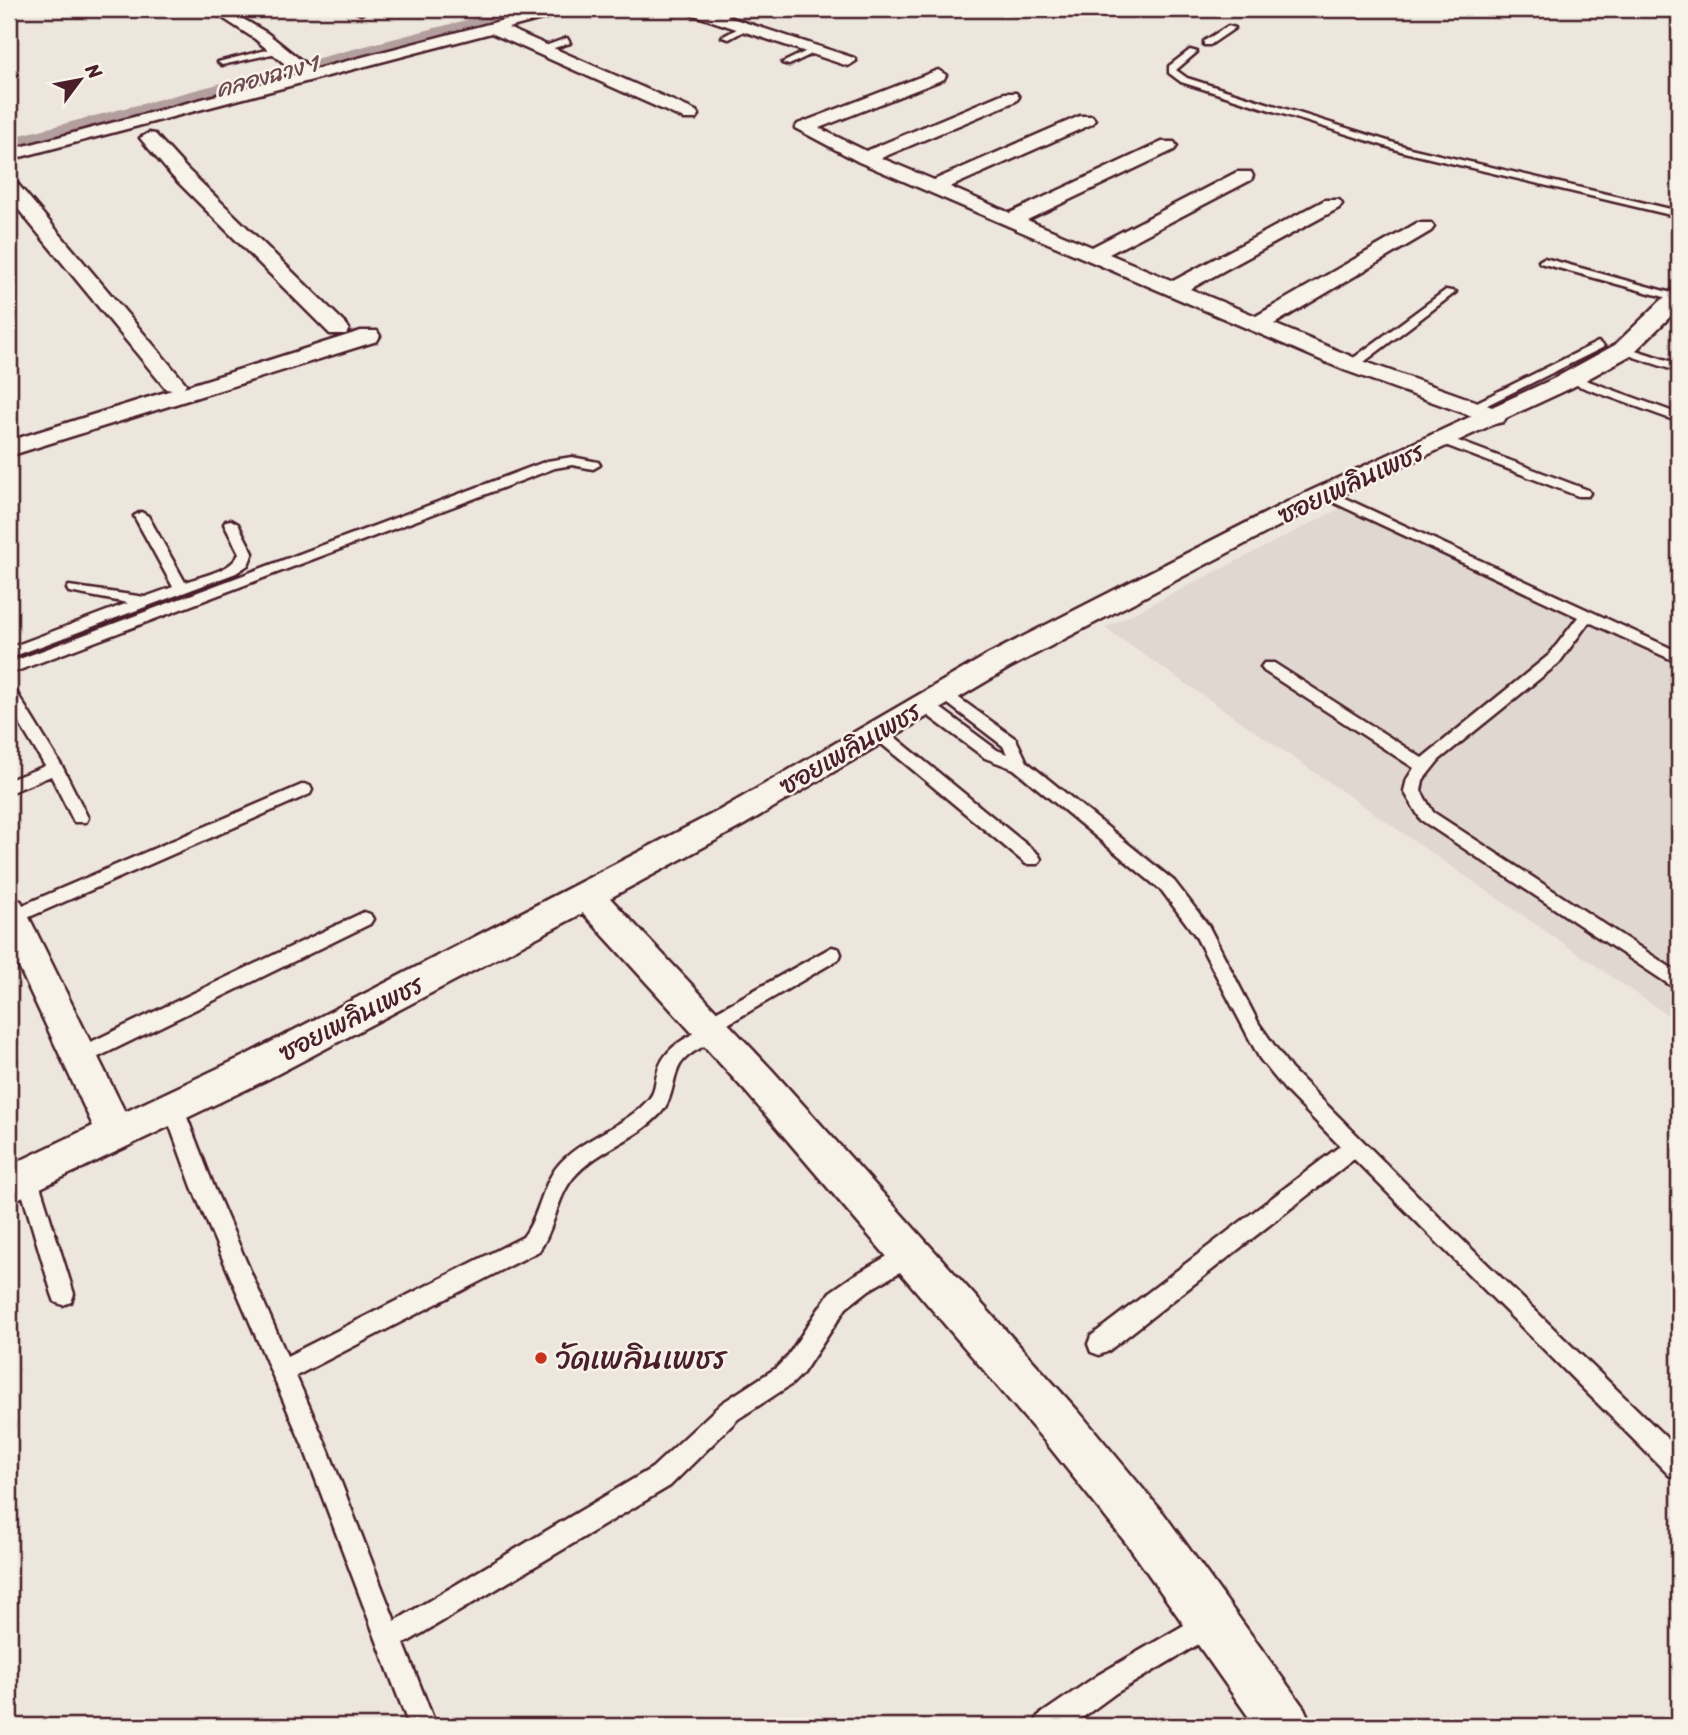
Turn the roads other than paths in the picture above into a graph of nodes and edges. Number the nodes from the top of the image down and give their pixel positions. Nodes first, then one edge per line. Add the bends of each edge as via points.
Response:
1 (216, 9) edge
2 (563, 9) edge
3 (690, 9) edge
4 (733, 9) edge
5 (718, 18) junction
6 (747, 27) junction
7 (495, 28) junction
8 (1231, 28) dead end
9 (726, 37) dead end
10 (567, 41) dead end
11 (1207, 43) dead end
12 (541, 49) junction
13 (278, 50) junction
14 (816, 50) junction
15 (1193, 52) dead end
16 (848, 61) dead end
17 (222, 62) dead end
18 (786, 63) dead end
19 (308, 75) junction
20 (938, 75) dead end
21 (1010, 97) dead end
22 (690, 114) dead end
23 (1086, 120) dead end
24 (143, 131) junction
25 (1168, 146) dead end
26 (9, 155) edge
27 (865, 158) junction
28 (1244, 176) dead end
29 (9, 186) edge
30 (935, 187) junction
31 (1332, 204) dead end
32 (1679, 214) edge
33 (1012, 219) junction
34 (1424, 227) dead end
35 (1094, 254) junction
36 (1544, 261) dead end
37 (1177, 288) junction
38 (1450, 292) dead end
39 (1678, 297) edge
40 (1259, 324) junction
41 (338, 329) dead end
42 (369, 336) dead end
43 (1611, 348) junction
44 (1352, 365) junction
45 (1679, 368) edge
46 (1572, 379) junction
47 (174, 384) dead end
48 (1484, 415) junction
49 (1679, 418) edge
50 (1445, 440) junction
51 (9, 449) edge
52 (593, 465) dead end
53 (1583, 493) dead end
54 (1325, 494) junction
55 (141, 516) dead end
56 (231, 524) dead end
57 (74, 589) dead end
58 (181, 589) junction
59 (147, 601) junction
60 (1587, 615) junction
61 (9, 653) edge
62 (1679, 658) edge
63 (1269, 667) dead end
64 (9, 669) edge
65 (9, 694) edge
66 (935, 699) junction
67 (878, 732) junction
68 (1020, 765) junction
69 (1424, 767) junction
70 (55, 768) junction
71 (9, 787) edge
72 (304, 790) dead end
73 (80, 818) dead end
74 (1032, 859) dead end
75 (587, 895) junction
76 (10, 913) edge
77 (364, 919) dead end
78 (832, 954) dead end
79 (1679, 983) edge
80 (710, 1029) junction
81 (79, 1057) junction
82 (173, 1107) junction
83 (110, 1137) junction
84 (1355, 1146) junction
85 (24, 1178) edge
86 (911, 1254) junction
87 (63, 1294) dead end
88 (1100, 1344) dead end
89 (282, 1371) junction
90 (1679, 1467) edge
91 (1211, 1622) junction
92 (388, 1639) junction
93 (422, 1726) edge
94 (1048, 1726) edge
95 (1286, 1726) edge

1 - 13 street
2 - 7 street
3 - 5 street
4 - 5 lane
5 - 6 street
6 - 9 lane
6 - 14 street
7 - 12 street
7 - 19 street
8 - 11 lane
10 - 12 lane
12 - 22 street
13 - 17 lane
13 - 19 street
14 - 16 street
14 - 18 lane
15 - 32 lane via 1171,72 1184,80 1407,150
19 - 24 street
20 - 27 street via 804,128
21 - 27 street
23 - 30 street
24 - 26 street
24 - 41 street
25 - 33 street
27 - 30 street
28 - 35 street
29 - 47 street
30 - 33 street
31 - 37 street
33 - 35 street
34 - 40 street
35 - 37 street
36 - 39 lane
37 - 40 street
38 - 44 lane
39 - 43 street, ซอยเพลินเพชร
40 - 44 street
42 - 51 street
43 - 45 lane
43 - 46 street, ซอยเพลินเพชร
43 - 48 lane
44 - 48 street via 1418,390 1430,400
46 - 48 street, ซอยเพลินเพชร
46 - 49 lane
48 - 50 street, ซอยเพลินเพชร
50 - 53 lane
50 - 54 street, ซอยเพลินเพชร
52 - 64 lane via 552,464
54 - 60 lane
54 - 66 street, ซอยเพลินเพชร via 999,661
55 - 58 lane
56 - 58 lane via 246,553 243,562
57 - 59 lane
58 - 59 lane
59 - 61 lane
60 - 62 lane
60 - 69 lane via 1554,659
63 - 69 lane
65 - 70 lane
66 - 67 street, ซอยเพลินเพชร
66 - 68 lane via 991,754
66 - 68 lane via 1010,743
67 - 74 lane
67 - 75 street, ซอยเพลินเพชร
68 - 84 lane via 1185,903 1265,1050
69 - 79 lane via 1411,790 1427,816
70 - 71 lane
70 - 73 lane
72 - 76 lane
75 - 80 street
75 - 82 street, ซอยเพลินเพชร
76 - 81 street
77 - 81 lane
78 - 80 lane
80 - 86 street
80 - 89 lane via 672,1061 663,1096 649,1112 570,1166 558,1181 543,1230 531,1244
81 - 83 street
82 - 83 street, ซอยเพลินเพชร
82 - 89 lane
83 - 85 street, ซอยเพลินเพชร
84 - 88 lane
84 - 90 lane
85 - 87 lane
86 - 91 street via 1147,1531
86 - 92 lane via 838,1300 795,1365 730,1411 661,1477
89 - 92 lane
91 - 94 lane via 1107,1684
91 - 95 street
92 - 93 lane

